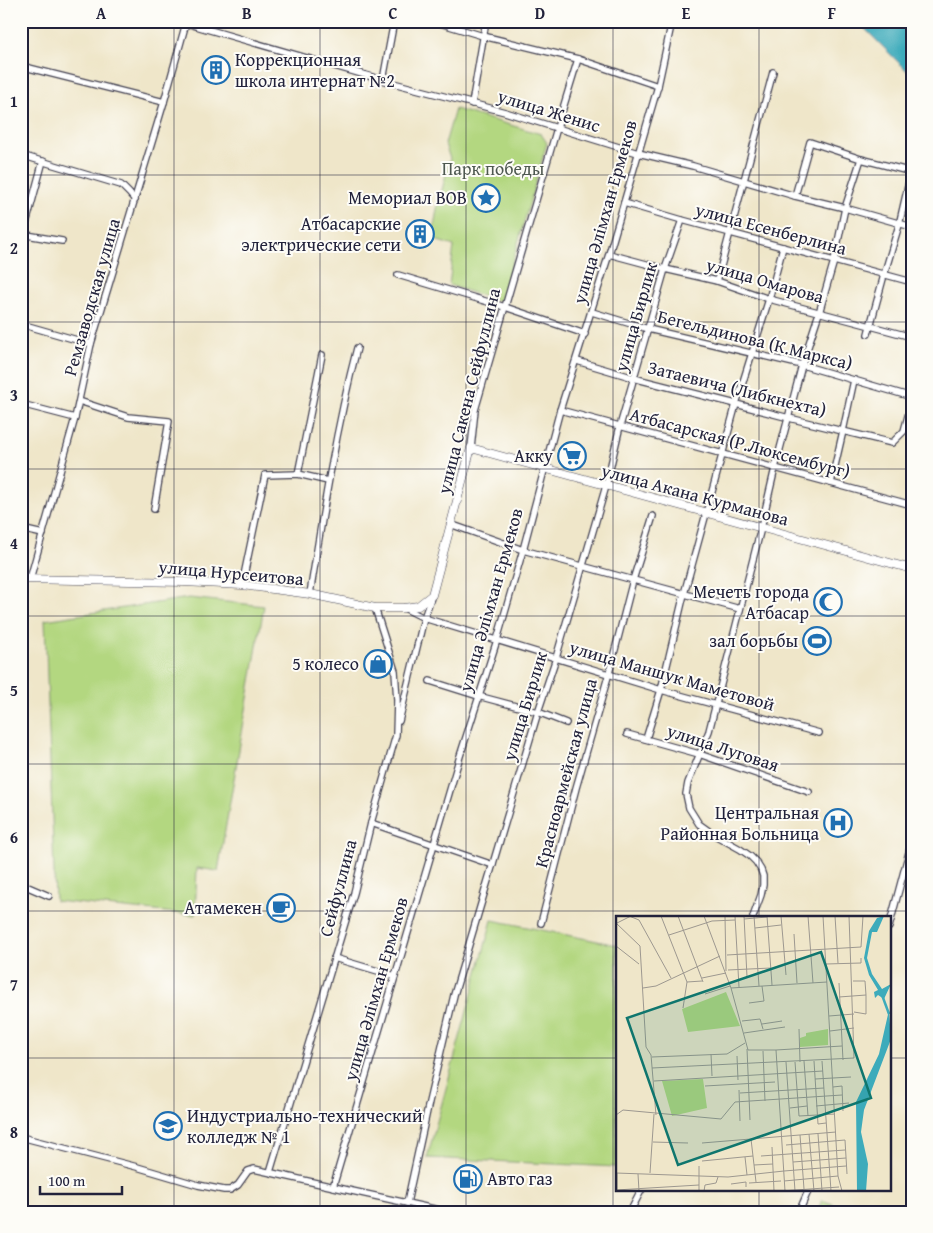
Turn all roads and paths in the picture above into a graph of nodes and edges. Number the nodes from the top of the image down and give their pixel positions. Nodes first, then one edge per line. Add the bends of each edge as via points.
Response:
1 (179, 21) edge
2 (394, 21) edge
3 (433, 21) edge
4 (486, 21) edge
5 (672, 21) edge
6 (186, 23) junction
7 (483, 36) junction
8 (578, 59) junction
9 (21, 66) edge
10 (773, 72) dead end
11 (383, 80) junction
12 (658, 86) junction
13 (164, 102) junction
14 (472, 104) junction
15 (557, 128) junction
16 (638, 154) junction
17 (21, 155) edge
18 (861, 160) junction
19 (43, 161) junction
20 (912, 171) edge
21 (743, 181) junction
22 (795, 196) junction
23 (135, 200) junction
24 (624, 203) junction
25 (845, 208) junction
26 (682, 220) junction
27 (900, 225) junction
28 (912, 227) edge
29 (729, 232) junction
30 (22, 235) edge
31 (62, 241) dead end
32 (783, 247) junction
33 (609, 254) junction
34 (834, 261) junction
35 (664, 269) junction
36 (398, 275) dead end
37 (884, 275) junction
38 (717, 281) junction
39 (912, 282) edge
40 (769, 299) junction
41 (505, 307) junction
42 (592, 312) junction
43 (819, 312) junction
44 (21, 324) edge
45 (870, 326) junction
46 (648, 328) junction
47 (585, 334) junction
48 (868, 334) dead end
49 (912, 337) edge
50 (91, 344) junction
51 (356, 348) dead end
52 (751, 353) junction
53 (322, 355) dead end
54 (577, 361) junction
55 (802, 365) junction
56 (634, 378) junction
57 (854, 380) junction
58 (912, 399) edge
59 (79, 401) junction
60 (21, 404) edge
61 (736, 404) junction
62 (560, 410) junction
63 (75, 418) junction
64 (789, 418) junction
65 (620, 426) junction
66 (843, 432) junction
67 (471, 448) junction
68 (723, 454) junction
69 (544, 468) junction
70 (775, 468) junction
71 (298, 474) junction
72 (328, 481) junction
73 (831, 483) junction
74 (606, 486) junction
75 (912, 505) edge
76 (154, 510) dead end
77 (706, 514) junction
78 (653, 516) dead end
79 (450, 524) junction
80 (761, 528) junction
81 (21, 529) edge
82 (43, 534) junction
83 (522, 550) junction
84 (582, 566) junction
85 (912, 569) edge
86 (21, 579) edge
87 (30, 579) junction
88 (633, 580) junction
89 (242, 585) junction
90 (310, 594) junction
91 (684, 594) junction
92 (432, 595) junction
93 (375, 608) junction
94 (404, 608) junction
95 (740, 609) junction
96 (424, 618) junction
97 (497, 640) junction
98 (556, 658) junction
99 (609, 673) junction
100 (430, 681) dead end
101 (661, 690) junction
102 (478, 696) junction
103 (716, 705) junction
104 (538, 712) junction
105 (566, 723) dead end
106 (627, 734) dead end
107 (819, 734) dead end
108 (396, 735) junction
109 (646, 739) junction
110 (699, 754) junction
111 (809, 792) dead end
112 (371, 824) junction
113 (912, 841) edge
114 (433, 845) junction
115 (493, 865) junction
116 (21, 884) edge
117 (49, 896) dead end
118 (753, 916) edge
119 (541, 923) dead end
120 (890, 923) edge
121 (334, 958) junction
122 (395, 976) junction
123 (21, 1137) edge
124 (270, 1172) junction
125 (333, 1187) junction
126 (641, 1190) edge
127 (809, 1190) edge
128 (407, 1203) junction
129 (448, 1212) edge
130 (630, 1212) edge
131 (799, 1212) edge

1 - 6 street, улица Женис
2 - 11 street
3 - 7 street
4 - 7 street
5 - 12 street, улица Әлімхан Ермеков
6 - 11 street, улица Женис
6 - 13 street, Ремзаводская улица
7 - 8 street
7 - 14 street
8 - 12 street
8 - 15 street, улица Сакена Сейфуллина
9 - 13 street
10 - 21 street
11 - 14 street, улица Женис
12 - 16 street, улица Әлімхан Ермеков
13 - 23 street, Ремзаводская улица
14 - 15 street, улица Женис
15 - 16 street, улица Женис
15 - 41 street, улица Сакена Сейфуллина
16 - 21 street, улица Женис
16 - 24 street, улица Әлімхан Ермеков
17 - 19 street
18 - 20 street
18 - 22 street via 810,142
18 - 25 street
19 - 23 street via 121,185
19 - 30 street
20 - 27 street
21 - 22 street, улица Женис
21 - 29 street
22 - 25 street, улица Женис
23 - 50 street, Ремзаводская улица
24 - 26 street, улица Есенберлина
24 - 33 street, улица Әлімхан Ермеков
25 - 27 street, улица Женис
25 - 34 street
26 - 29 street, улица Есенберлина
26 - 35 street, улица Бирлик
27 - 28 street, улица Женис
27 - 37 street
29 - 32 street, улица Есенберлина
29 - 38 street
30 - 31 street
32 - 34 street, улица Есенберлина
32 - 40 street
33 - 35 street, улица Омарова
33 - 42 street, улица Әлімхан Ермеков
34 - 37 street, улица Есенберлина
34 - 43 street
35 - 38 street, улица Омарова
35 - 46 street, улица Бирлик
36 - 41 street
37 - 39 street, улица Есенберлина
37 - 45 street
38 - 40 street, улица Омарова
40 - 43 street, улица Омарова
40 - 52 street
41 - 47 street
41 - 67 street, улица Сакена Сейфуллина via 475,410
42 - 46 street, Бегельдинова (К.Маркса)
42 - 47 street, улица Әлімхан Ермеков
43 - 45 street, улица Омарова
43 - 55 street
44 - 50 street
45 - 48 street
45 - 49 street, улица Омарова
46 - 52 street, Бегельдинова (К.Маркса)
46 - 56 street, улица Бирлик
47 - 54 street, улица Әлімхан Ермеков
50 - 59 street, Ремзаводская улица
51 - 72 street
52 - 55 street, Бегельдинова (К.Маркса)
52 - 61 street
53 - 71 street
54 - 56 street, Затаевича (Либкнехта)
54 - 62 street, улица Әлімхан Ермеков
55 - 57 street, Бегельдинова (К.Маркса)
55 - 64 street
56 - 61 street, Затаевича (Либкнехта)
56 - 65 street, улица Бирлик
57 - 58 street, Бегельдинова (К.Маркса)
57 - 66 street
58 - 66 street, Затаевича (Либкнехта) via 904,431 892,443
59 - 63 street, Ремзаводская улица
59 - 76 street via 128,417 169,421
60 - 63 street
61 - 64 street, Затаевича (Либкнехта)
61 - 68 street
62 - 65 street, Атбасарская (Р.Люксембург)
62 - 69 street, улица Әлімхан Ермеков
63 - 82 street, Ремзаводская улица
64 - 66 street, Затаевича (Либкнехта)
64 - 70 street
65 - 68 street, Атбасарская (Р.Люксембург)
65 - 74 street, улица Бирлик
66 - 73 street
67 - 69 main road, улица Акана Курманова
67 - 79 main road, улица Сакена Сейфуллина
68 - 70 street, Атбасарская (Р.Люксембург)
68 - 77 street
69 - 74 main road, улица Акана Курманова
69 - 83 street, улица Әлімхан Ермеков
70 - 73 street, Атбасарская (Р.Люксембург)
70 - 80 street
71 - 72 street
71 - 89 street via 264,475
72 - 90 street
73 - 75 street, Атбасарская (Р.Люксембург)
74 - 77 main road, улица Акана Курманова
74 - 84 street, улица Бирлик
77 - 80 main road, улица Акана Курманова
77 - 91 street
78 - 88 street, Красноармейская улица
79 - 83 street
79 - 92 main road, улица Сакена Сейфуллина
80 - 85 main road, улица Акана Курманова
80 - 95 street
81 - 82 street
82 - 87 street, Ремзаводская улица
83 - 84 street
83 - 97 street, улица Әлімхан Ермеков
84 - 88 street
84 - 98 street, улица Бирлик
86 - 87 main road, улица Нурсеитова
87 - 89 main road, улица Нурсеитова
88 - 91 street
88 - 99 street, Красноармейская улица
89 - 90 main road, улица Нурсеитова
90 - 93 main road, улица Нурсеитова
91 - 95 street
91 - 101 street
92 - 94 main road, улица Нурсеитова via 418,606
92 - 96 street, улица Сакена Сейфуллина
93 - 94 main road, улица Нурсеитова
93 - 108 street, Сейфуллина via 395,671
94 - 96 street, улица Маншук Маметовой
95 - 103 street
96 - 97 street, улица Маншук Маметовой
96 - 108 street, улица Сакена Сейфуллина
97 - 98 street, улица Маншук Маметовой
97 - 102 street, улица Әлімхан Ермеков
98 - 99 street, улица Маншук Маметовой
98 - 104 street, улица Бирлик
99 - 101 street, улица Маншук Маметовой
99 - 119 street, Красноармейская улица
100 - 102 street
101 - 103 street, улица Маншук Маметовой
101 - 109 street
102 - 104 street
102 - 114 street, улица Әлімхан Ермеков
103 - 107 street, улица Маншук Маметовой
103 - 110 street
104 - 105 street
104 - 115 street, улица Бирлик
106 - 109 street, улица Луговая
108 - 112 street, Сейфуллина
109 - 110 street, улица Луговая
110 - 111 street, улица Луговая
110 - 118 street via 688,783 689,808 699,824 756,862 763,876 763,885
112 - 114 street
112 - 121 street, Сейфуллина
113 - 120 street
114 - 115 street
114 - 122 street, улица Әлімхан Ермеков
115 - 128 street, улица Бирлик via 454,995
116 - 117 street
121 - 122 street
121 - 124 street, Сейфуллина
122 - 125 street, улица Әлімхан Ермеков
123 - 124 street via 224,1190 238,1185 254,1168
124 - 125 street
125 - 128 street
126 - 130 street
127 - 131 street
128 - 129 street

